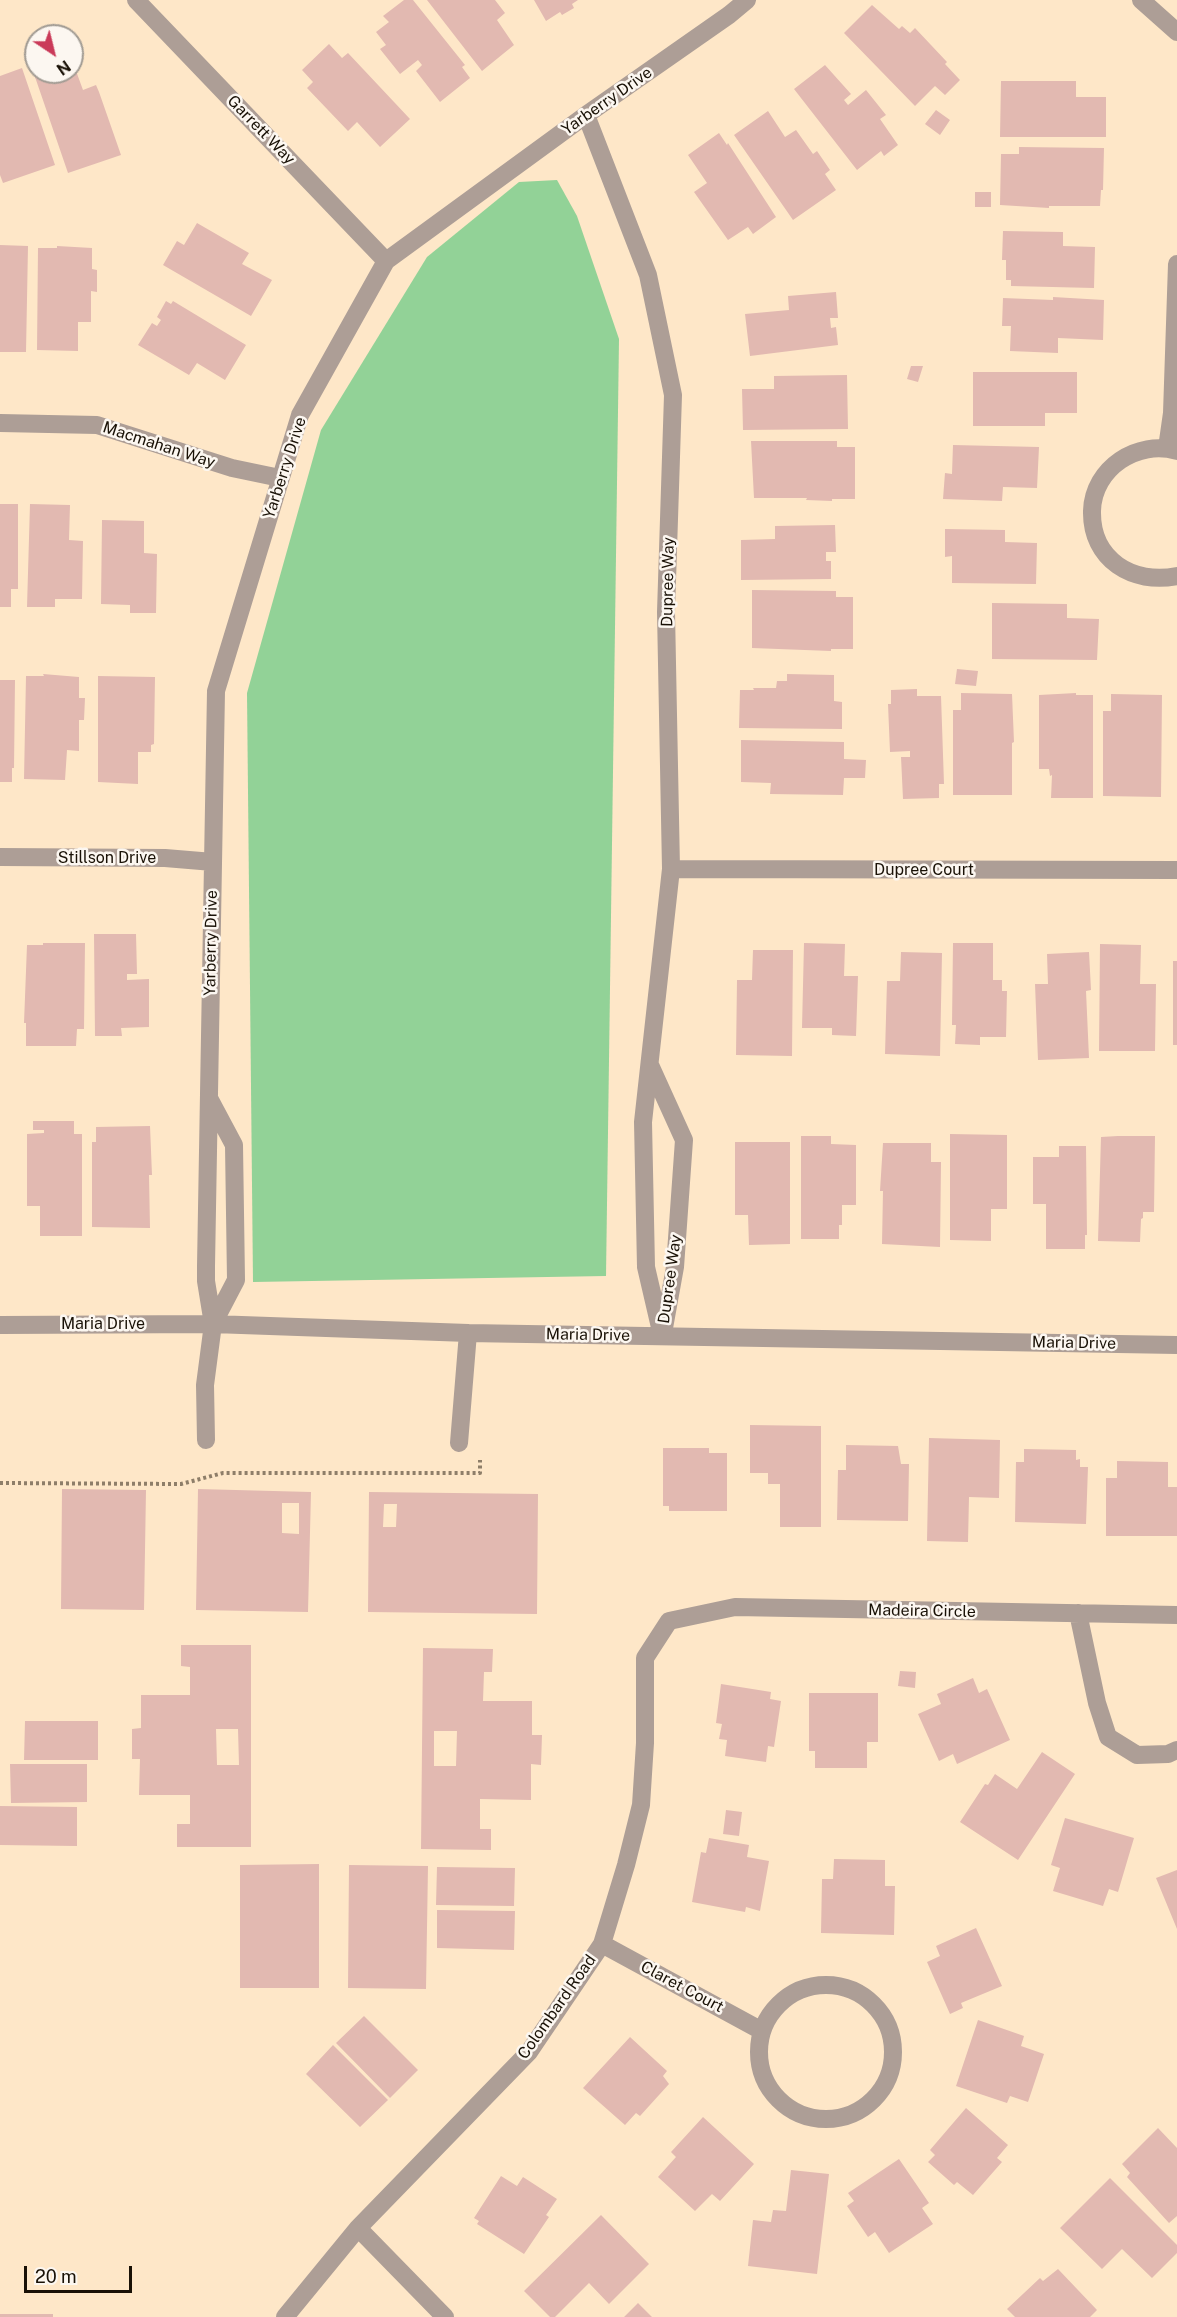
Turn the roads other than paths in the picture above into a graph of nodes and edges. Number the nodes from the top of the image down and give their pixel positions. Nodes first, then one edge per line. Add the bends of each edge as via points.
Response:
1 (136, 0) edge
2 (747, 0) edge
3 (1141, 0) edge
4 (1177, 32) edge
5 (586, 115) junction
6 (386, 261) junction
7 (1177, 264) edge
8 (0, 423) edge
9 (1172, 449) edge
10 (280, 478) junction
11 (1177, 576) edge
12 (0, 857) edge
13 (213, 862) junction
14 (671, 869) junction
15 (1177, 870) edge
16 (650, 1063) junction
17 (209, 1098) junction
18 (213, 1324) junction
19 (0, 1325) edge
20 (468, 1333) junction
21 (662, 1336) junction
22 (1177, 1345) edge
23 (206, 1440) dead end
24 (459, 1443) dead end
25 (1078, 1613) junction
26 (1177, 1615) edge
27 (669, 1621) joint
28 (1177, 1750) edge
29 (602, 1944) junction
30 (762, 2031) junction
31 (358, 2228) junction
32 (285, 2317) edge
33 (445, 2317) edge

1 - 6 street, Garrett Way
2 - 5 street, Yarberry Drive
3 - 4 street
5 - 6 street, Yarberry Drive
5 - 14 street, Dupree Way via 648,275 673,395 666,612
6 - 10 street, Yarberry Drive via 300,415
7 - 9 street
8 - 10 street, Macmahan Way via 97,424 232,468
9 - 11 street via 1145,449 1124,456 1097,489 1092,510 1095,532 1104,551 1119,567 1139,577
10 - 13 street, Yarberry Drive via 216,691
12 - 13 street, Stillson Drive
13 - 17 street, Yarberry Drive
14 - 15 street, Dupree Court
14 - 16 street, Dupree Way
16 - 21 street, Dupree Way via 643,1122 646,1267
16 - 21 street, Dupree Way via 684,1140 675,1267
17 - 18 street, Yarberry Drive via 206,1281
17 - 18 street, Yarberry Drive via 234,1145 236,1280
18 - 19 street, Maria Drive
18 - 20 street, Maria Drive
18 - 23 street via 205,1385
20 - 21 street, Maria Drive
20 - 24 street
21 - 22 street, Maria Drive
25 - 26 street, Madeira Circle
25 - 27 street, Madeira Circle via 735,1607
25 - 28 street via 1108,1737 1137,1755
27 - 29 street, Colombard Road via 645,1658 641,1805
29 - 30 street, Claret Court
29 - 31 street, Colombard Road via 529,2052
30 - 30 street via 762,2074 773,2094 790,2109 810,2118 832,2120 854,2114 872,2102 886,2084 893,2064 893,2041 886,2020 873,2003 854,1990 810,1986 789,1996 773,2011
31 - 32 street, Colombard Road
31 - 33 street

